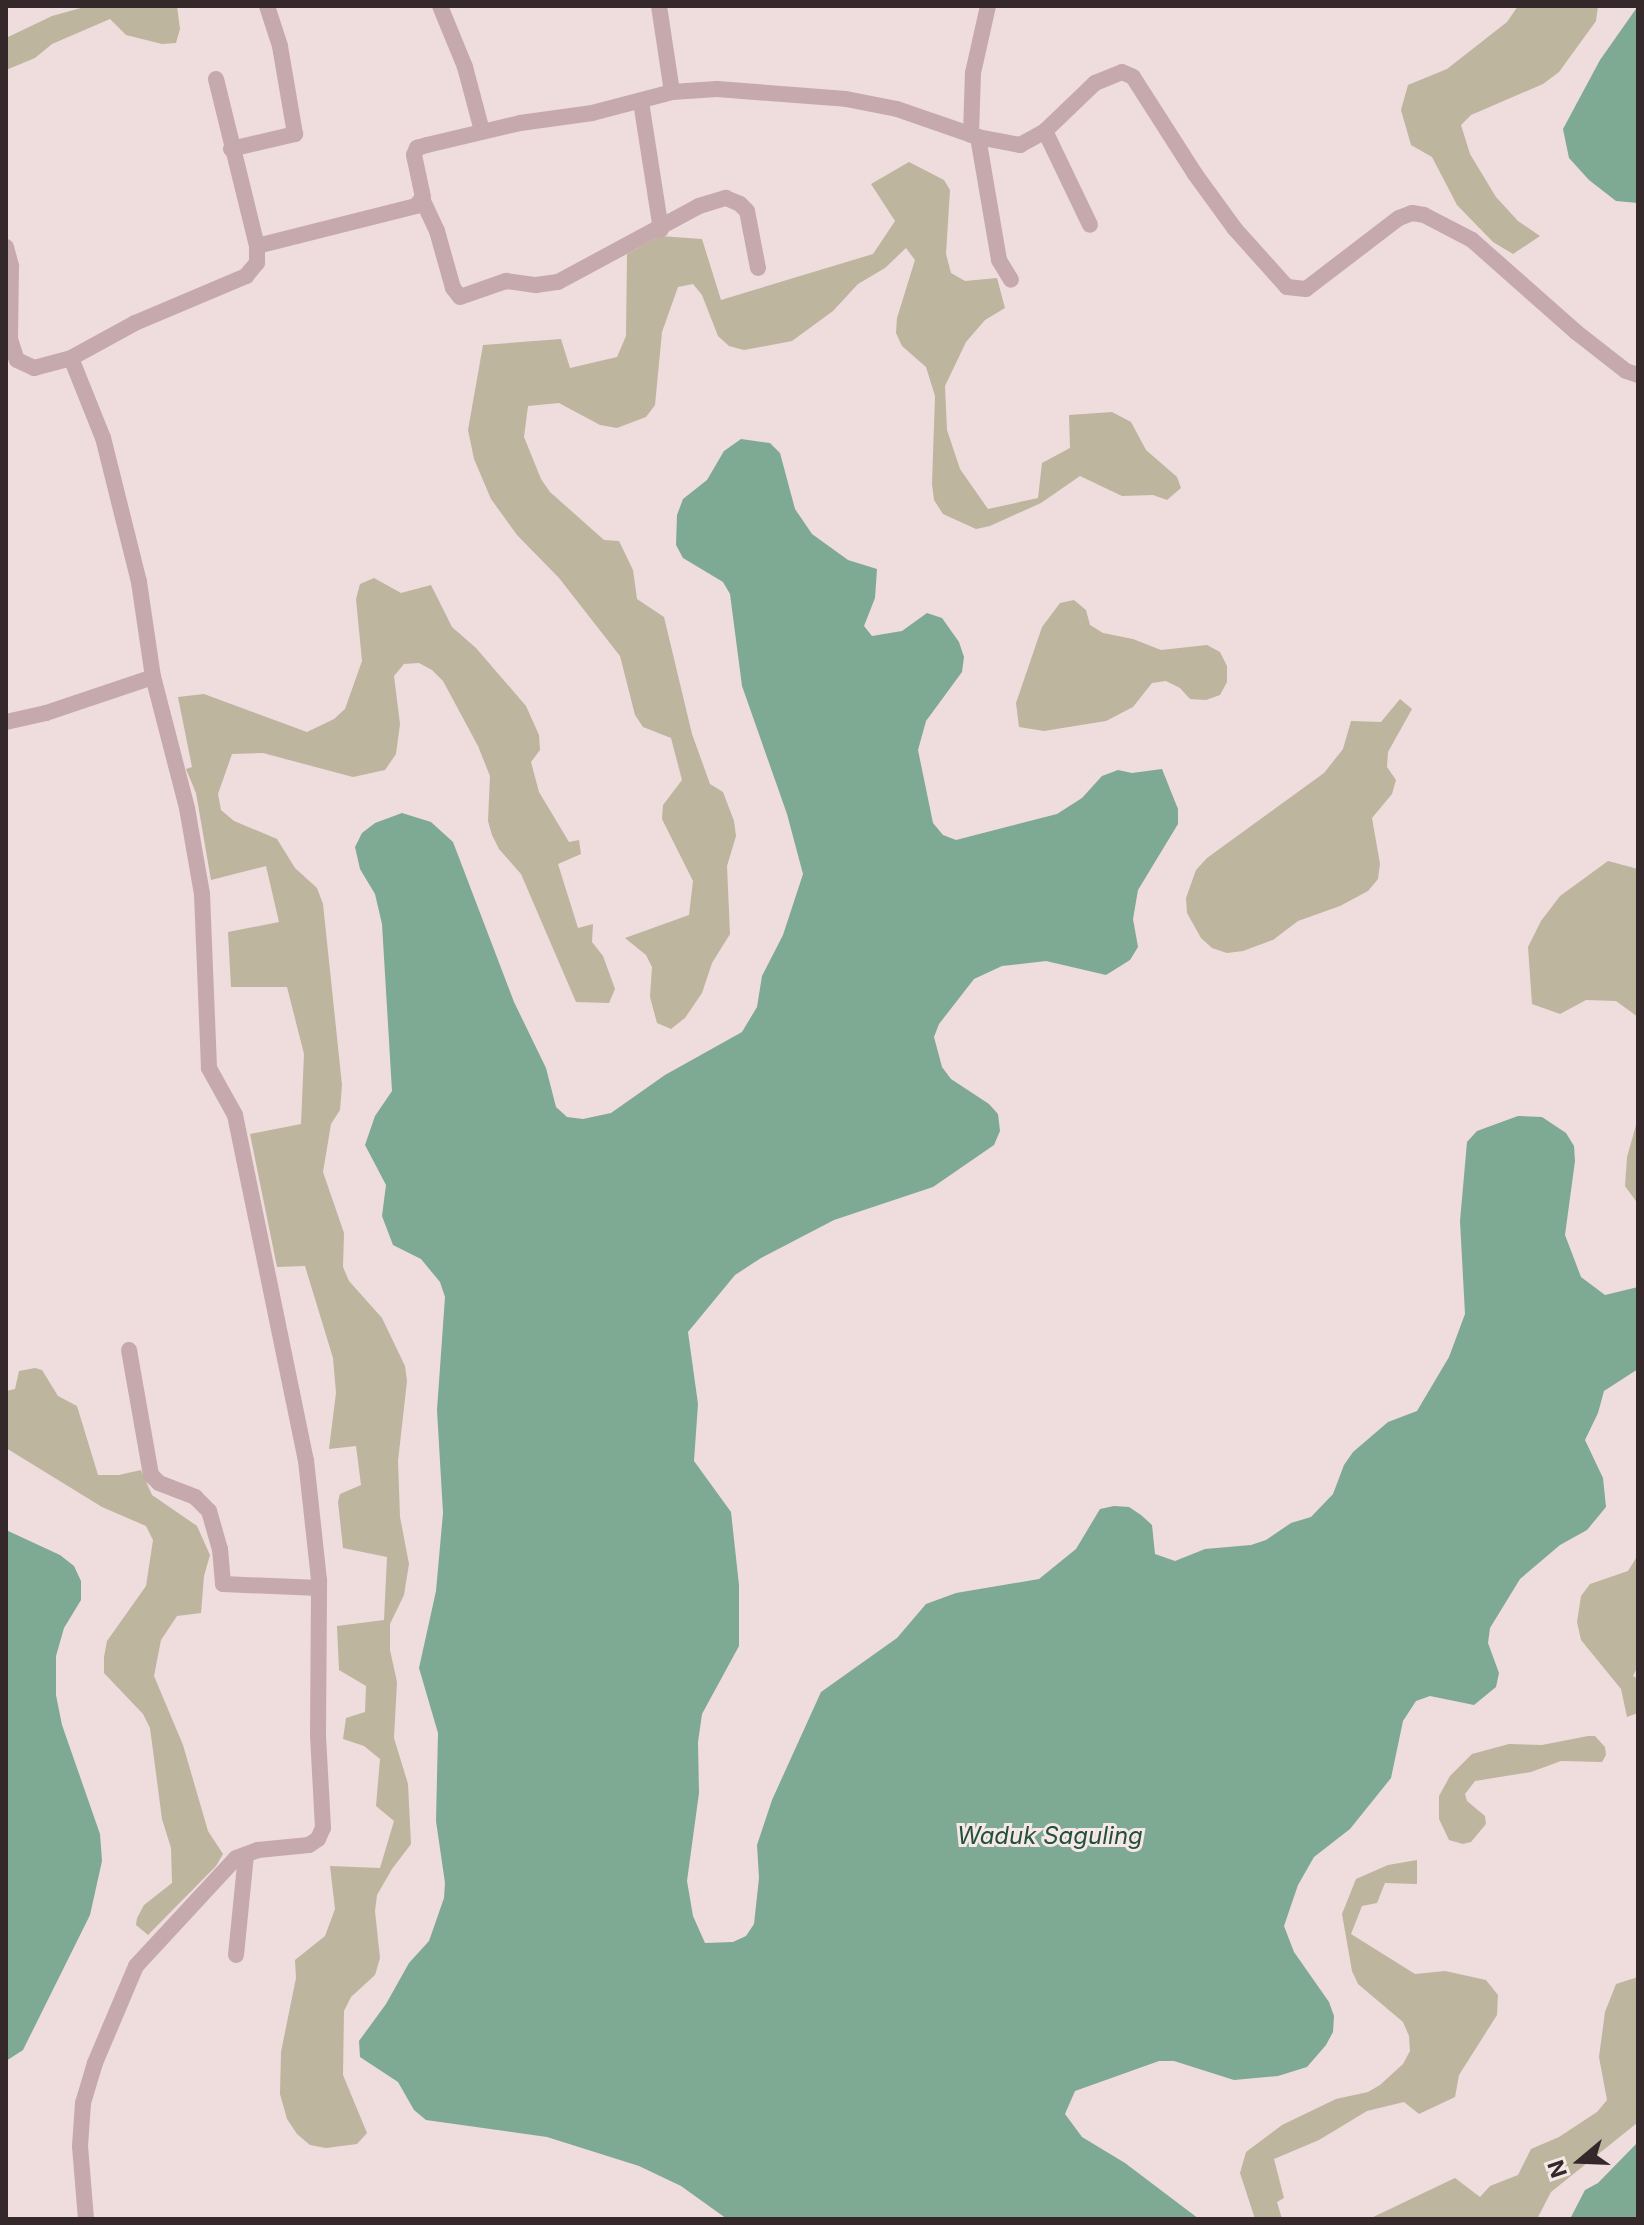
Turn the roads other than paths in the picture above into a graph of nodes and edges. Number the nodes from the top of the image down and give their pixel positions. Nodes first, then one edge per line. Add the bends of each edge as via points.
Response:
1 (267, 6) edge
2 (440, 6) edge
3 (659, 6) edge
4 (988, 6) edge
5 (216, 79) dead end
6 (672, 92) junction
7 (641, 102) junction
8 (482, 131) junction
9 (1045, 131) junction
10 (974, 136) junction
11 (231, 149) junction
12 (423, 201) junction
13 (1090, 225) dead end
14 (661, 229) junction
15 (257, 246) junction
16 (6, 247) edge
17 (758, 268) dead end
18 (1011, 280) dead end
19 (71, 358) junction
20 (1638, 375) edge
21 (153, 677) junction
22 (6, 722) edge
23 (129, 1350) dead end
24 (319, 1588) junction
25 (246, 1854) junction
26 (236, 1955) dead end
27 (86, 2219) edge

1 - 11 street via 280,46 295,134
2 - 8 street via 465,67
3 - 6 street
4 - 10 street via 973,73
5 - 11 street
6 - 7 street
6 - 10 street via 717,89 846,99 897,109
7 - 8 street
7 - 14 street
8 - 12 street via 415,151
9 - 10 street via 1020,145
9 - 13 street
9 - 20 street via 1095,83 1127,74 1235,229 1287,287 1306,289 1399,218 1424,215 1472,240 1576,332
10 - 18 street via 999,260
11 - 15 street
12 - 14 street via 460,297 506,281 558,282
12 - 15 street via 412,209
14 - 17 street via 711,201 734,200 747,211
15 - 19 street via 257,263 246,276 135,323
16 - 19 street via 11,266 10,339 17,360 34,368
19 - 21 street via 119,490 148,621
21 - 22 street
21 - 24 street via 187,808 202,894 209,1068 229,1101 239,1132 306,1461
23 - 24 street via 151,1475 195,1497 209,1511 223,1584
24 - 25 street via 323,1828 309,1845
25 - 26 street
25 - 27 street via 236,1858 129,1978 83,2103 80,2146

